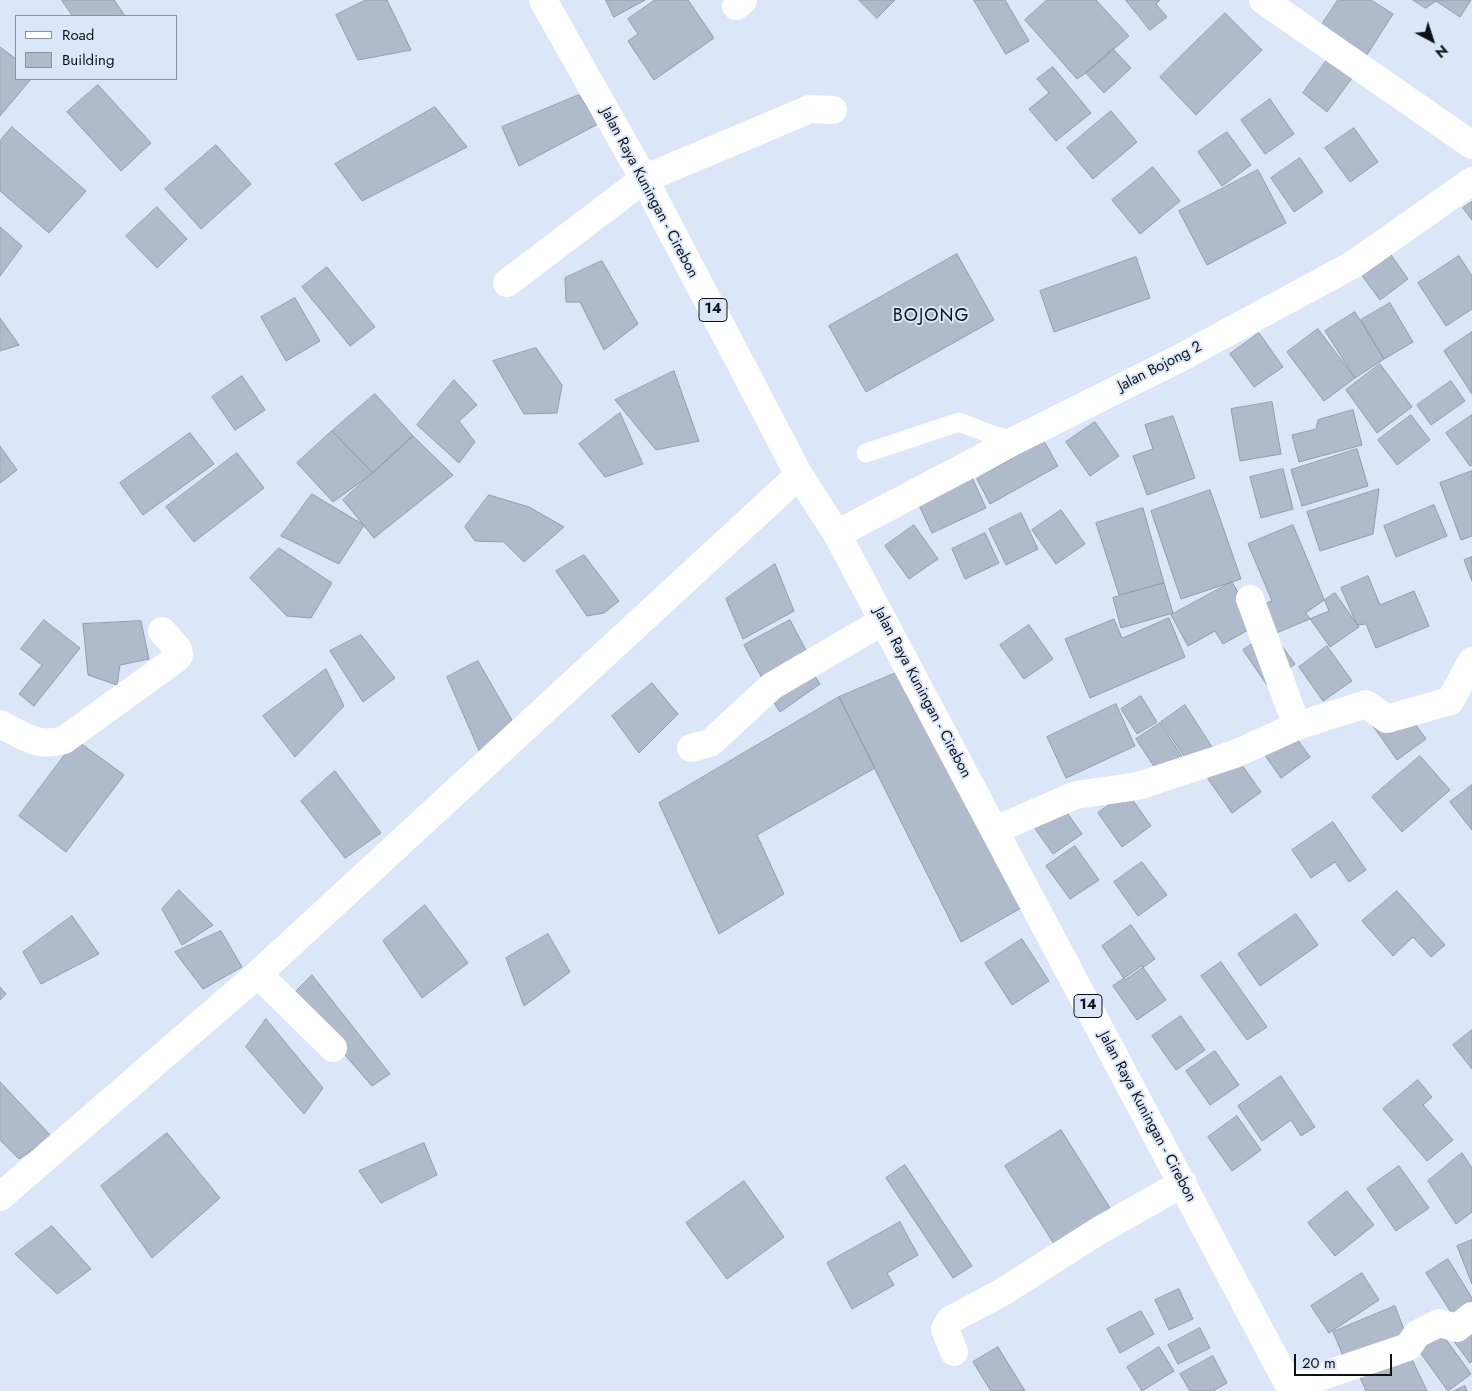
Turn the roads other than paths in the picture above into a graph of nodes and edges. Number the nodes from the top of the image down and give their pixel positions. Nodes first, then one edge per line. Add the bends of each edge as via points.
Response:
1 (543, 0) edge
2 (1263, 0) edge
3 (833, 110) dead end
4 (1472, 145) edge
5 (644, 179) junction
6 (1472, 181) edge
7 (507, 283) dead end
8 (1014, 441) junction
9 (866, 453) dead end
10 (800, 475) junction
11 (837, 534) junction
12 (1250, 599) dead end
13 (883, 621) junction
14 (162, 631) dead end
15 (1471, 663) edge
16 (0, 724) edge
17 (1297, 726) junction
18 (691, 748) dead end
19 (995, 830) junction
20 (258, 974) junction
21 (333, 1048) dead end
22 (1182, 1183) junction
23 (0, 1196) edge
24 (1472, 1316) edge
25 (954, 1352) dead end
26 (1291, 1389) edge

1 - 5 main road, Jalan Raya Kuningan - Cirebon / 14
2 - 4 main road
3 - 5 main road via 810,109
5 - 7 main road
5 - 10 main road, Jalan Raya Kuningan - Cirebon / 14
6 - 8 main road, Jalan Bojong 2 via 1354,264 1182,357
8 - 9 lane via 959,422
8 - 11 main road, Jalan Bojong 2
10 - 11 main road, Jalan Raya Kuningan - Cirebon / 14
10 - 20 main road
11 - 13 main road, Jalan Raya Kuningan - Cirebon / 14
12 - 17 main road
13 - 18 main road via 772,686 710,743
13 - 19 main road, Jalan Raya Kuningan - Cirebon / 14
14 - 16 main road via 178,649 179,656 64,740 51,744 36,742
15 - 17 main road via 1450,701 1387,719 1366,704
17 - 19 main road via 1235,754 1138,786 1076,795
19 - 22 main road, Jalan Raya Kuningan - Cirebon / 14
20 - 21 main road
20 - 23 main road
22 - 25 main road via 950,1320 945,1333
22 - 26 main road, Jalan Raya Kuningan - Cirebon / 14
24 - 26 main road via 1457,1328 1439,1323 1417,1334 1408,1347

